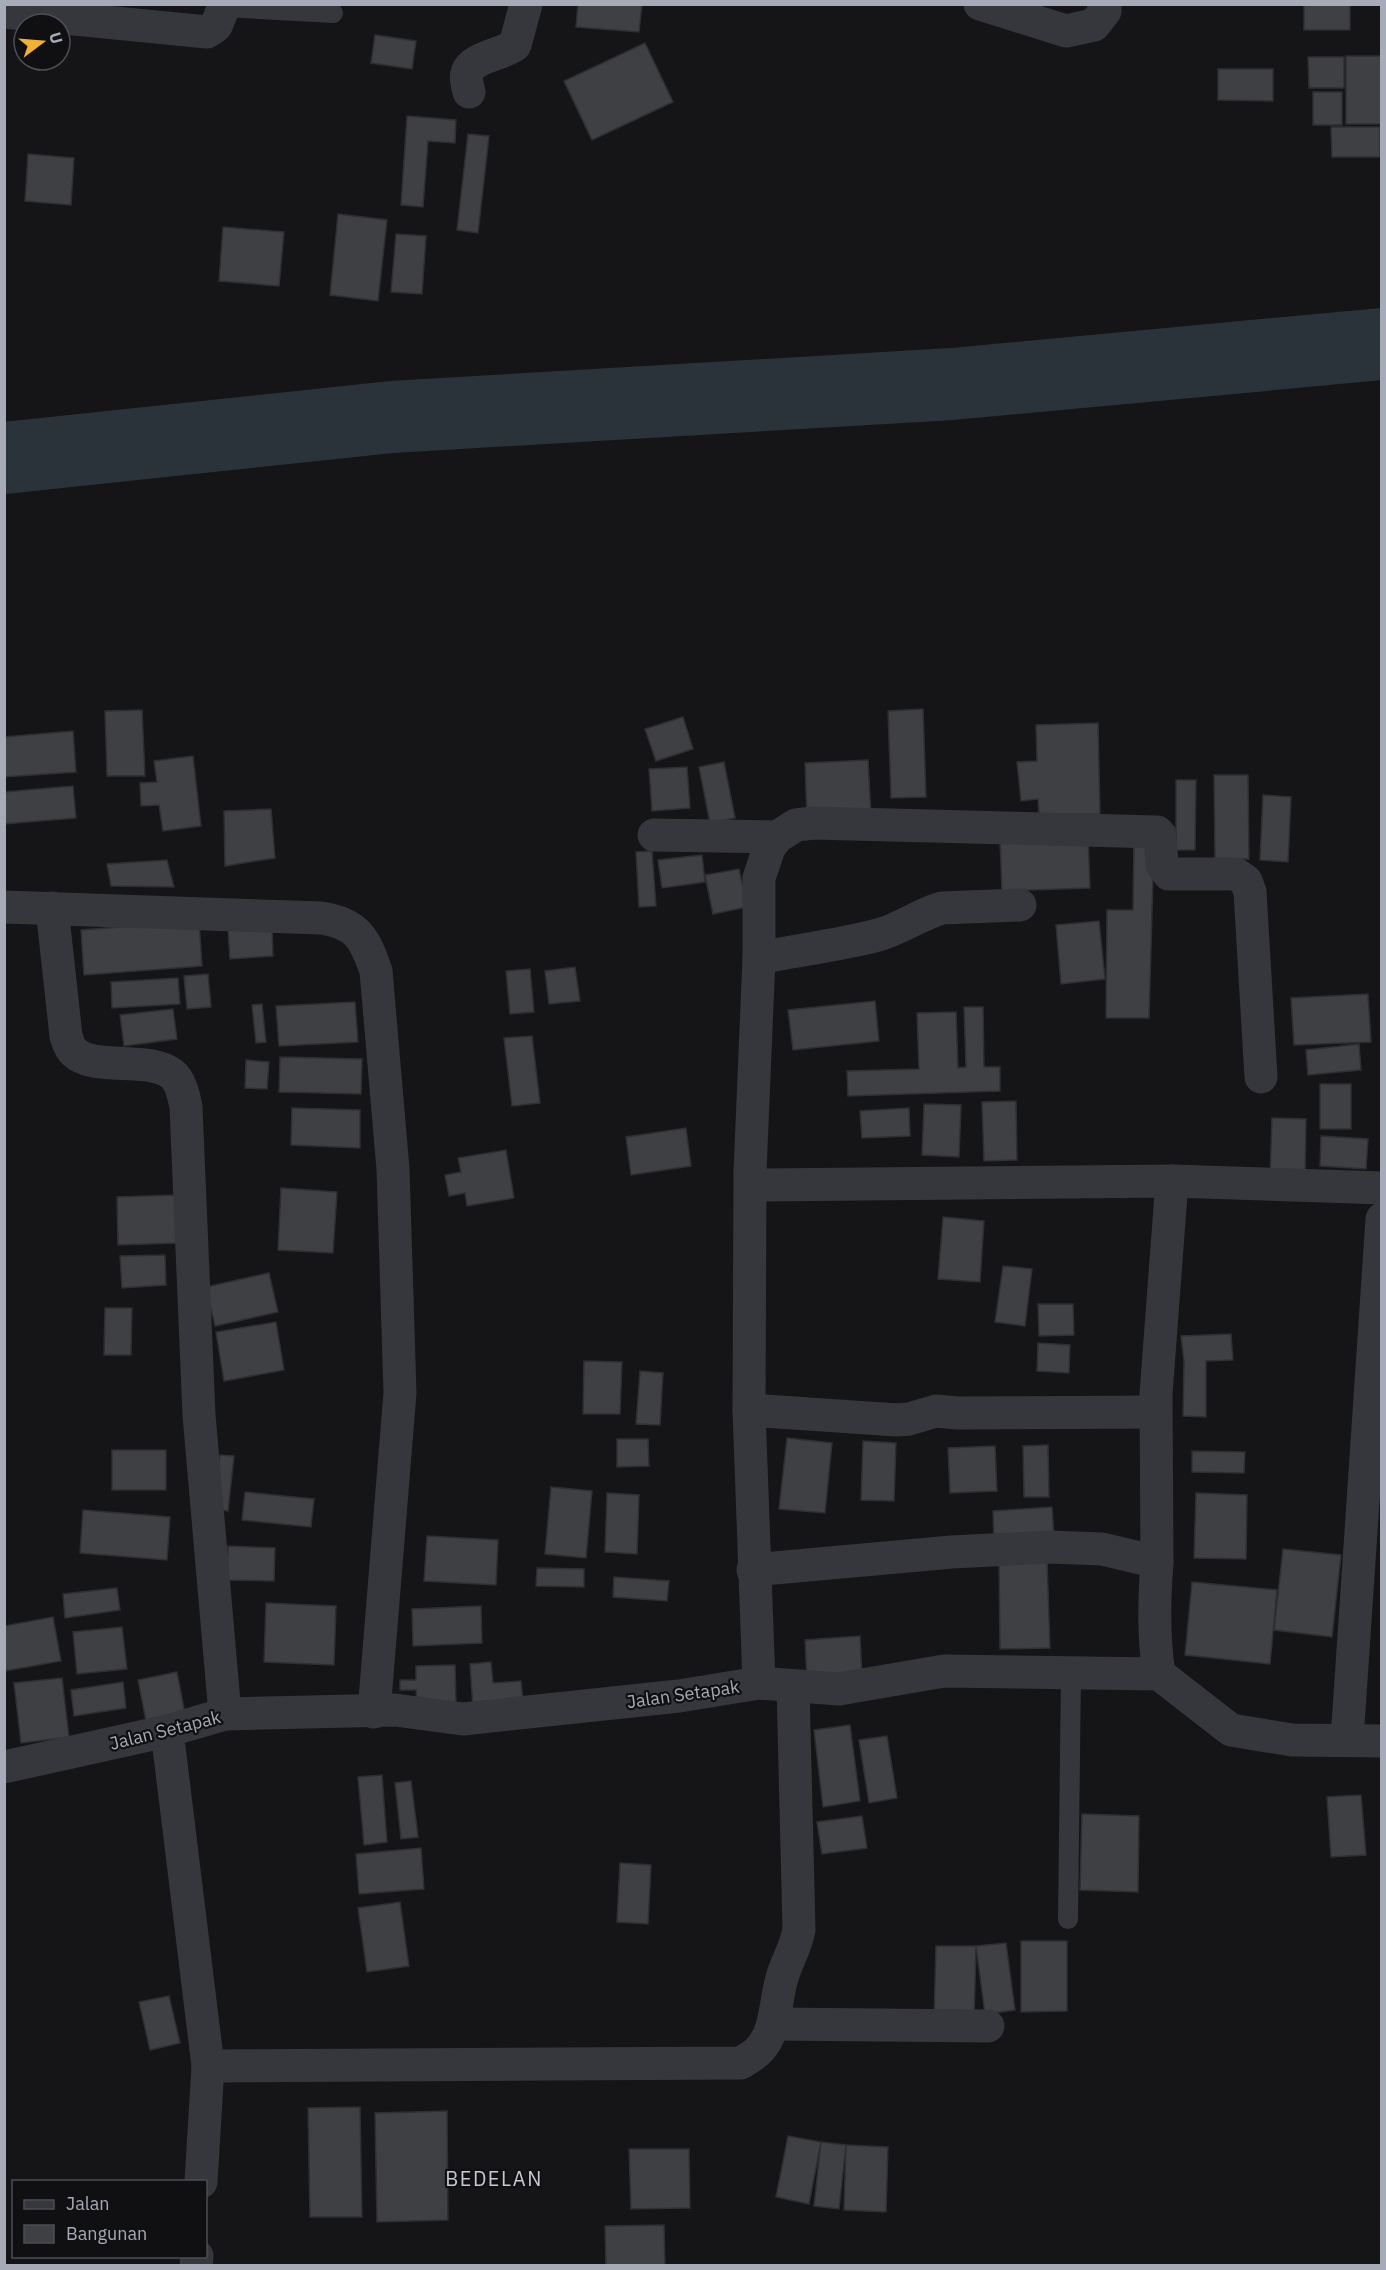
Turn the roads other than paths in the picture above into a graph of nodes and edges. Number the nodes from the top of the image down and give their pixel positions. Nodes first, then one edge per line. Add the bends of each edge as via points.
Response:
1 (525, 4) edge
2 (980, 4) edge
3 (1104, 4) edge
4 (225, 6) edge
5 (4, 12) edge
6 (333, 13) dead end
7 (469, 92) dead end
8 (654, 835) dead end
9 (777, 837) junction
10 (1020, 906) dead end
11 (4, 907) edge
12 (52, 908) junction
13 (759, 958) junction
14 (1261, 1077) dead end
15 (1172, 1181) junction
16 (751, 1185) junction
17 (1382, 1188) edge
18 (1382, 1219) edge
19 (749, 1410) junction
20 (1155, 1412) junction
21 (1157, 1562) junction
22 (753, 1570) junction
23 (1071, 1673) junction
24 (1159, 1674) junction
25 (759, 1683) junction
26 (793, 1686) junction
27 (374, 1712) junction
28 (225, 1714) junction
29 (167, 1731) junction
30 (1347, 1740) junction
31 (1382, 1741) edge
32 (4, 1767) edge
33 (1068, 1919) dead end
34 (774, 2024) junction
35 (988, 2026) dead end
36 (208, 2066) junction
37 (201, 2180) edge

1 - 7 street via 515,45 470,67 466,74
2 - 3 street via 1066,31 1094,25 1105,11
4 - 5 street via 216,26 207,32
4 - 6 lane
8 - 9 street
9 - 13 street via 759,878
9 - 14 street via 796,825 813,823 1157,832 1162,865 1169,874 1236,874 1246,881 1250,892
10 - 13 street via 942,908 878,935
11 - 12 street
12 - 27 street via 321,918 346,925 367,944 376,971 393,1169 400,1393
12 - 28 street via 66,1036 72,1051 83,1059 154,1066 173,1074 186,1107 199,1415
13 - 16 street
15 - 16 street
15 - 17 street
15 - 20 street
16 - 19 street
18 - 30 street
19 - 20 street via 897,1420 936,1411
19 - 22 street
20 - 21 street
21 - 22 street via 1102,1549 1050,1547
21 - 24 street via 1153,1610
22 - 25 street
23 - 24 street, Jalan Setapak
23 - 26 street, Jalan Setapak via 944,1671 838,1689
23 - 33 lane
24 - 30 street via 1231,1730 1292,1740
25 - 26 street, Jalan Setapak
25 - 27 street, Jalan Setapak via 679,1696 463,1719 395,1710
26 - 34 street via 799,1930 776,2001
27 - 28 street, Jalan Setapak
28 - 29 street, Jalan Setapak
29 - 32 street, Jalan Setapak
29 - 36 street
30 - 31 street
34 - 35 street
34 - 36 street via 760,2049 741,2063
36 - 37 street

